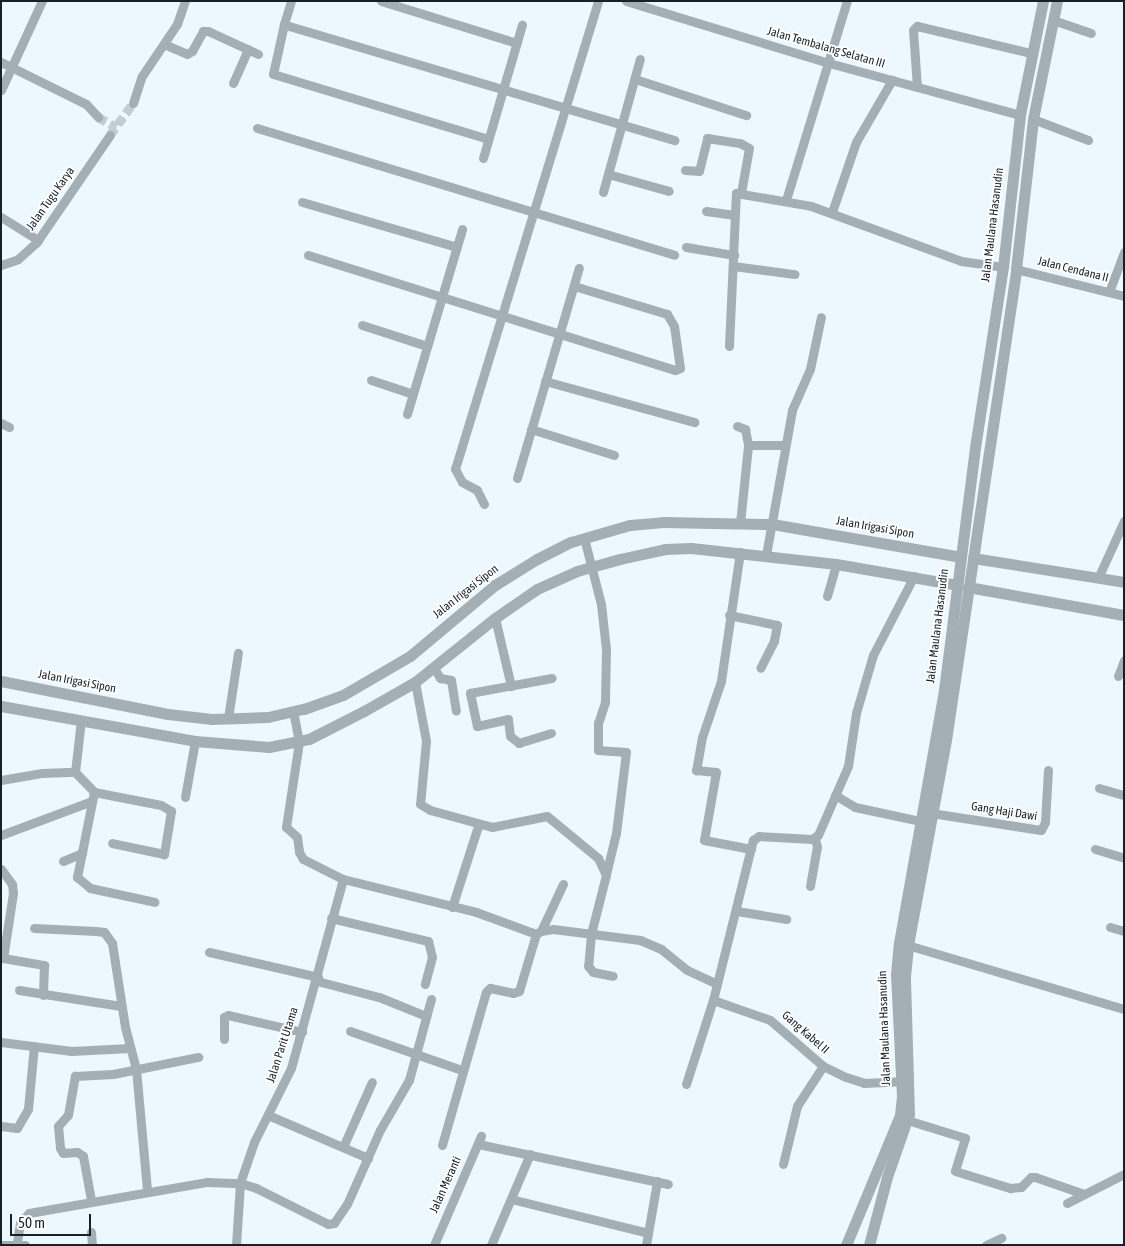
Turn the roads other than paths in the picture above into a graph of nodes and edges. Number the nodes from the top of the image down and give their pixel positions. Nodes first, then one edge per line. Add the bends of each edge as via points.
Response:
1 (42, 1) edge
2 (185, 1) edge
3 (291, 1) edge
4 (381, 1) edge
5 (598, 1) edge
6 (626, 1) edge
7 (847, 1) edge
8 (1042, 1) edge
9 (1057, 1) edge
10 (1053, 20) junction
11 (284, 24) junction
12 (522, 25) dead end
13 (1091, 34) dead end
14 (517, 43) junction
15 (164, 44) junction
16 (248, 49) junction
17 (1030, 53) junction
18 (258, 54) dead end
19 (640, 59) dead end
20 (1, 62) edge
21 (829, 63) junction
22 (14, 68) junction
23 (635, 79) junction
24 (892, 80) junction
25 (233, 83) dead end
26 (917, 87) junction
27 (1, 90) edge
28 (503, 91) junction
29 (133, 103) tunnel mouth
30 (564, 108) junction
31 (1020, 114) junction
32 (746, 115) dead end
33 (98, 117) tunnel mouth
34 (1033, 119) junction
35 (622, 125) junction
36 (257, 128) dead end
37 (110, 136) tunnel mouth
38 (488, 139) junction
39 (674, 140) dead end
40 (1088, 140) dead end
41 (483, 158) dead end
42 (685, 170) dead end
43 (608, 174) junction
44 (669, 191) dead end
45 (603, 192) dead end
46 (741, 193) junction
47 (786, 200) junction
48 (302, 202) dead end
49 (706, 211) dead end
50 (533, 212) junction
51 (832, 212) junction
52 (735, 215) junction
53 (1, 217) edge
54 (462, 229) dead end
55 (38, 240) junction
56 (457, 247) junction
57 (686, 247) dead end
58 (1124, 252) edge
59 (674, 255) dead end
60 (734, 255) junction
61 (308, 256) dead end
62 (1, 265) edge
63 (733, 266) junction
64 (1001, 267) junction
65 (579, 268) dead end
66 (1016, 269) junction
67 (794, 274) dead end
68 (574, 286) junction
69 (1109, 292) junction
70 (442, 296) junction
71 (1124, 296) edge
72 (502, 315) junction
73 (821, 317) dead end
74 (362, 325) dead end
75 (560, 332) junction
76 (427, 346) junction
77 (730, 346) dead end
78 (370, 380) dead end
79 (546, 382) junction
80 (413, 394) junction
81 (981, 407) junction
82 (995, 409) junction
83 (407, 414) dead end
84 (694, 422) dead end
85 (737, 426) dead end
86 (531, 430) junction
87 (748, 445) junction
88 (786, 445) junction
89 (614, 455) dead end
90 (517, 478) dead end
91 (484, 504) dead end
92 (1124, 521) edge
93 (740, 523) junction
94 (771, 526) junction
95 (584, 541) junction
96 (740, 552) junction
97 (767, 554) junction
98 (963, 559) junction
99 (836, 564) junction
100 (590, 565) junction
101 (919, 577) junction
102 (1098, 578) junction
103 (1124, 582) edge
104 (961, 583) junction
105 (827, 596) dead end
106 (1124, 614) edge
107 (729, 615) junction
108 (495, 618) junction
109 (238, 654) dead end
110 (1124, 660) edge
111 (434, 668) junction
112 (760, 668) dead end
113 (1118, 676) dead end
114 (552, 678) dead end
115 (1, 680) edge
116 (415, 682) junction
117 (511, 686) junction
118 (1, 706) edge
119 (456, 711) dead end
120 (294, 714) junction
121 (228, 718) junction
122 (81, 720) junction
123 (551, 734) dead end
124 (300, 740) junction
125 (195, 741) junction
126 (1048, 770) dead end
127 (75, 772) junction
128 (1, 780) edge
129 (1099, 788) dead end
130 (834, 795) junction
131 (1124, 795) edge
132 (93, 797) junction
133 (185, 797) dead end
134 (931, 813) junction
135 (916, 820) junction
136 (478, 826) junction
137 (1, 835) edge
138 (815, 839) junction
139 (112, 843) dead end
140 (751, 849) junction
141 (1095, 849) dead end
142 (82, 854) junction
143 (1124, 858) edge
144 (63, 861) dead end
145 (1, 869) edge
146 (606, 874) junction
147 (343, 879) junction
148 (563, 884) dead end
149 (810, 886) dead end
150 (155, 902) dead end
151 (452, 907) junction
152 (737, 911) junction
153 (331, 918) junction
154 (786, 919) dead end
155 (1110, 926) dead end
156 (34, 928) dead end
157 (1124, 931) edge
158 (539, 933) junction
159 (592, 934) junction
160 (907, 945) junction
161 (209, 952) dead end
162 (3, 960) edge
163 (613, 976) dead end
164 (318, 979) junction
165 (425, 984) dead end
166 (717, 984) junction
167 (18, 990) dead end
168 (43, 995) junction
169 (431, 999) dead end
170 (713, 1000) junction
171 (121, 1006) junction
172 (1124, 1009) edge
173 (426, 1016) junction
174 (350, 1031) dead end
175 (302, 1032) junction
176 (224, 1039) dead end
177 (1, 1042) edge
178 (34, 1046) junction
179 (130, 1048) junction
180 (415, 1054) junction
181 (198, 1057) dead end
182 (823, 1066) junction
183 (136, 1069) junction
184 (462, 1070) junction
185 (372, 1082) dead end
186 (901, 1082) junction
187 (686, 1084) dead end
188 (268, 1116) junction
189 (908, 1120) junction
190 (1, 1126) edge
191 (442, 1145) dead end
192 (343, 1147) junction
193 (530, 1154) junction
194 (368, 1158) junction
195 (784, 1164) dead end
196 (1124, 1174) edge
197 (657, 1181) junction
198 (240, 1183) junction
199 (668, 1184) dead end
200 (147, 1190) junction
201 (1084, 1194) junction
202 (511, 1199) junction
203 (90, 1200) junction
204 (1067, 1203) dead end
205 (91, 1232) dead end
206 (648, 1233) junction
207 (1001, 1238) dead end
208 (1, 1244) edge
209 (21, 1244) edge
210 (92, 1245) edge
211 (236, 1245) edge
212 (434, 1245) edge
213 (491, 1245) edge
214 (646, 1245) edge
215 (846, 1245) edge
216 (869, 1245) edge
217 (986, 1245) edge

1 - 22 street
2 - 15 street
3 - 11 street
4 - 14 street
5 - 30 street
6 - 21 street, Jalan Tembalang Selatan III
7 - 21 street
8 - 17 street, Jalan Maulana Hasanudin
9 - 10 street, Jalan Maulana Hasanudin
10 - 13 street
10 - 34 street, Jalan Maulana Hasanudin
11 - 28 street
11 - 38 street via 273,74
12 - 14 street
14 - 28 street
15 - 16 street via 187,54 203,31 208,31
15 - 29 street via 142,76
16 - 18 street
16 - 25 street
17 - 26 street via 917,26 913,30
17 - 31 street, Jalan Maulana Hasanudin
19 - 23 street
20 - 22 street
21 - 24 street, Jalan Tembalang Selatan III
21 - 47 street
22 - 27 street
22 - 33 street via 86,104
23 - 32 street
23 - 35 street
24 - 26 street, Jalan Tembalang Selatan III
24 - 51 street via 856,142
26 - 31 street, Jalan Tembalang Selatan III
28 - 30 street
28 - 38 street
30 - 35 street
30 - 50 street
31 - 34 street
31 - 64 street, Jalan Maulana Hasanudin
34 - 40 street
34 - 66 street, Jalan Maulana Hasanudin
35 - 39 street
35 - 43 street
36 - 50 street
37 - 55 street, Jalan Tugu Karya
38 - 41 street
42 - 46 street via 699,171 707,138 740,143 749,148
43 - 44 street
43 - 45 street
46 - 47 street
46 - 52 street via 736,193
47 - 51 street
48 - 56 street
49 - 52 street
50 - 59 street
50 - 72 street
51 - 64 street via 961,261
52 - 60 street
53 - 55 street
54 - 56 street
55 - 62 street, Jalan Tugu Karya via 18,259
56 - 70 street
57 - 60 street
58 - 69 street
60 - 63 street
61 - 70 street
63 - 67 street
63 - 77 street
64 - 66 street
64 - 81 street, Jalan Maulana Hasanudin
65 - 68 street
66 - 69 street, Jalan Cendana II
66 - 82 street, Jalan Maulana Hasanudin
68 - 75 street
68 - 75 street via 667,314 674,326 682,364 675,370
69 - 71 street, Jalan Cendana II
70 - 72 street
70 - 76 street
72 - 75 street
72 - 91 street via 455,469 462,482 477,490
73 - 88 street via 810,369 794,400
74 - 76 street
75 - 79 street
76 - 80 street
78 - 80 street
79 - 84 street
79 - 86 street
80 - 83 street
81 - 82 street
81 - 98 street, Jalan Maulana Hasanudin
82 - 98 street, Jalan Maulana Hasanudin
85 - 87 street via 745,429
86 - 89 street
86 - 90 street
87 - 88 street
87 - 93 street
88 - 94 street
92 - 102 street
93 - 94 street, Jalan Irigasi Sipon
93 - 95 street, Jalan Irigasi Sipon via 630,525
94 - 97 street
94 - 98 street, Jalan Irigasi Sipon
95 - 100 street
95 - 120 street, Jalan Irigasi Sipon via 536,559 495,585 410,656 375,678 343,695
96 - 97 street
96 - 100 street via 665,549
96 - 107 street
97 - 99 street
98 - 102 street, Jalan Irigasi Sipon
98 - 104 street, Jalan Maulana Hasanudin
99 - 101 street
99 - 105 street
100 - 108 street via 536,589
100 - 146 street via 602,614 608,675 597,732 598,750 626,752 616,833
101 - 104 street
101 - 130 street via 874,655 856,713 848,766
102 - 103 street, Jalan Irigasi Sipon
104 - 106 street
104 - 134 street, Jalan Maulana Hasanudin
104 - 135 street, Jalan Maulana Hasanudin via 944,690
107 - 112 street via 777,625 774,640
107 - 140 street via 721,681 709,725 702,736 696,770 716,772 704,840
108 - 111 street
108 - 117 street
109 - 121 street
110 - 113 street
111 - 116 street
111 - 119 street via 440,678 451,680
114 - 117 street
115 - 121 street, Jalan Irigasi Sipon via 168,714
116 - 124 street
116 - 136 street via 426,741 420,804
117 - 123 street via 470,693 477,726 508,719 510,736 519,742
118 - 122 street
120 - 121 street, Jalan Irigasi Sipon
120 - 124 street
122 - 125 street
122 - 127 street
124 - 125 street via 269,747
124 - 147 street via 286,827 297,837 303,859
125 - 133 street
126 - 134 street, Gang Haji Dawi via 1045,822 1041,830
127 - 128 street via 42,773
127 - 132 street
129 - 131 street
130 - 135 street via 855,807
130 - 138 street
132 - 137 street
132 - 139 street via 166,806 171,811 164,854
132 - 142 street
134 - 160 street, Jalan Maulana Hasanudin
135 - 160 street, Jalan Maulana Hasanudin
136 - 146 street via 503,827 539,815 547,816 598,858
136 - 151 street
138 - 140 street via 759,836 754,838
138 - 149 street
140 - 152 street
141 - 143 street
142 - 144 street
142 - 150 street via 77,877 81,883 90,888
145 - 162 street via 12,884
146 - 159 street
147 - 151 street
147 - 153 street, Jalan Parit Utama
148 - 158 street
151 - 158 street
152 - 154 street
152 - 166 street
153 - 164 street, Jalan Parit Utama
153 - 165 street via 428,942 432,957
155 - 157 street
156 - 171 street via 86,929 104,932 110,937
158 - 159 street via 553,929
158 - 184 street via 519,991 487,989
159 - 163 street via 589,970
159 - 166 street via 650,943 687,970
160 - 172 street
160 - 186 street, Jalan Maulana Hasanudin via 896,1020
161 - 164 street
162 - 168 street via 44,965
164 - 173 street
164 - 175 street, Jalan Parit Utama
166 - 170 street
167 - 168 street
168 - 171 street
169 - 173 street
170 - 182 street, Gang Kabel II via 770,1020
170 - 187 street
171 - 179 street
173 - 180 street
174 - 180 street
175 - 176 street via 228,1015 224,1017
175 - 188 street, Jalan Parit Utama via 282,1091
177 - 178 street
178 - 179 street via 95,1051
178 - 190 street via 28,1109 17,1128
179 - 183 street
180 - 184 street
180 - 194 street via 405,1088 394,1103
181 - 183 street
182 - 186 street, Gang Kabel II via 856,1081
182 - 195 street via 797,1106
183 - 200 street
183 - 203 street via 78,1074 73,1078 68,1115 58,1126 60,1148 63,1153 82,1154
184 - 191 street
185 - 192 street
186 - 189 street, Jalan Maulana Hasanudin
186 - 215 street, Jalan Maulana Hasanudin via 898,1120
188 - 192 street
188 - 198 street, Jalan Parit Utama via 254,1142
189 - 201 street via 965,1138 955,1171 1010,1188 1022,1187 1035,1177
189 - 216 street, Jalan Maulana Hasanudin via 887,1177
192 - 194 street
193 - 197 street
193 - 202 street
193 - 212 street, Jalan Meranti via 480,1140
194 - 198 street via 347,1204 331,1224
196 - 201 street
197 - 199 street
197 - 206 street
198 - 200 street via 207,1182
198 - 211 street, Jalan Parit Utama
200 - 203 street
201 - 204 street
202 - 206 street
202 - 213 street
203 - 209 street via 29,1213 20,1223
205 - 210 street
206 - 214 street
207 - 217 street
208 - 209 street

